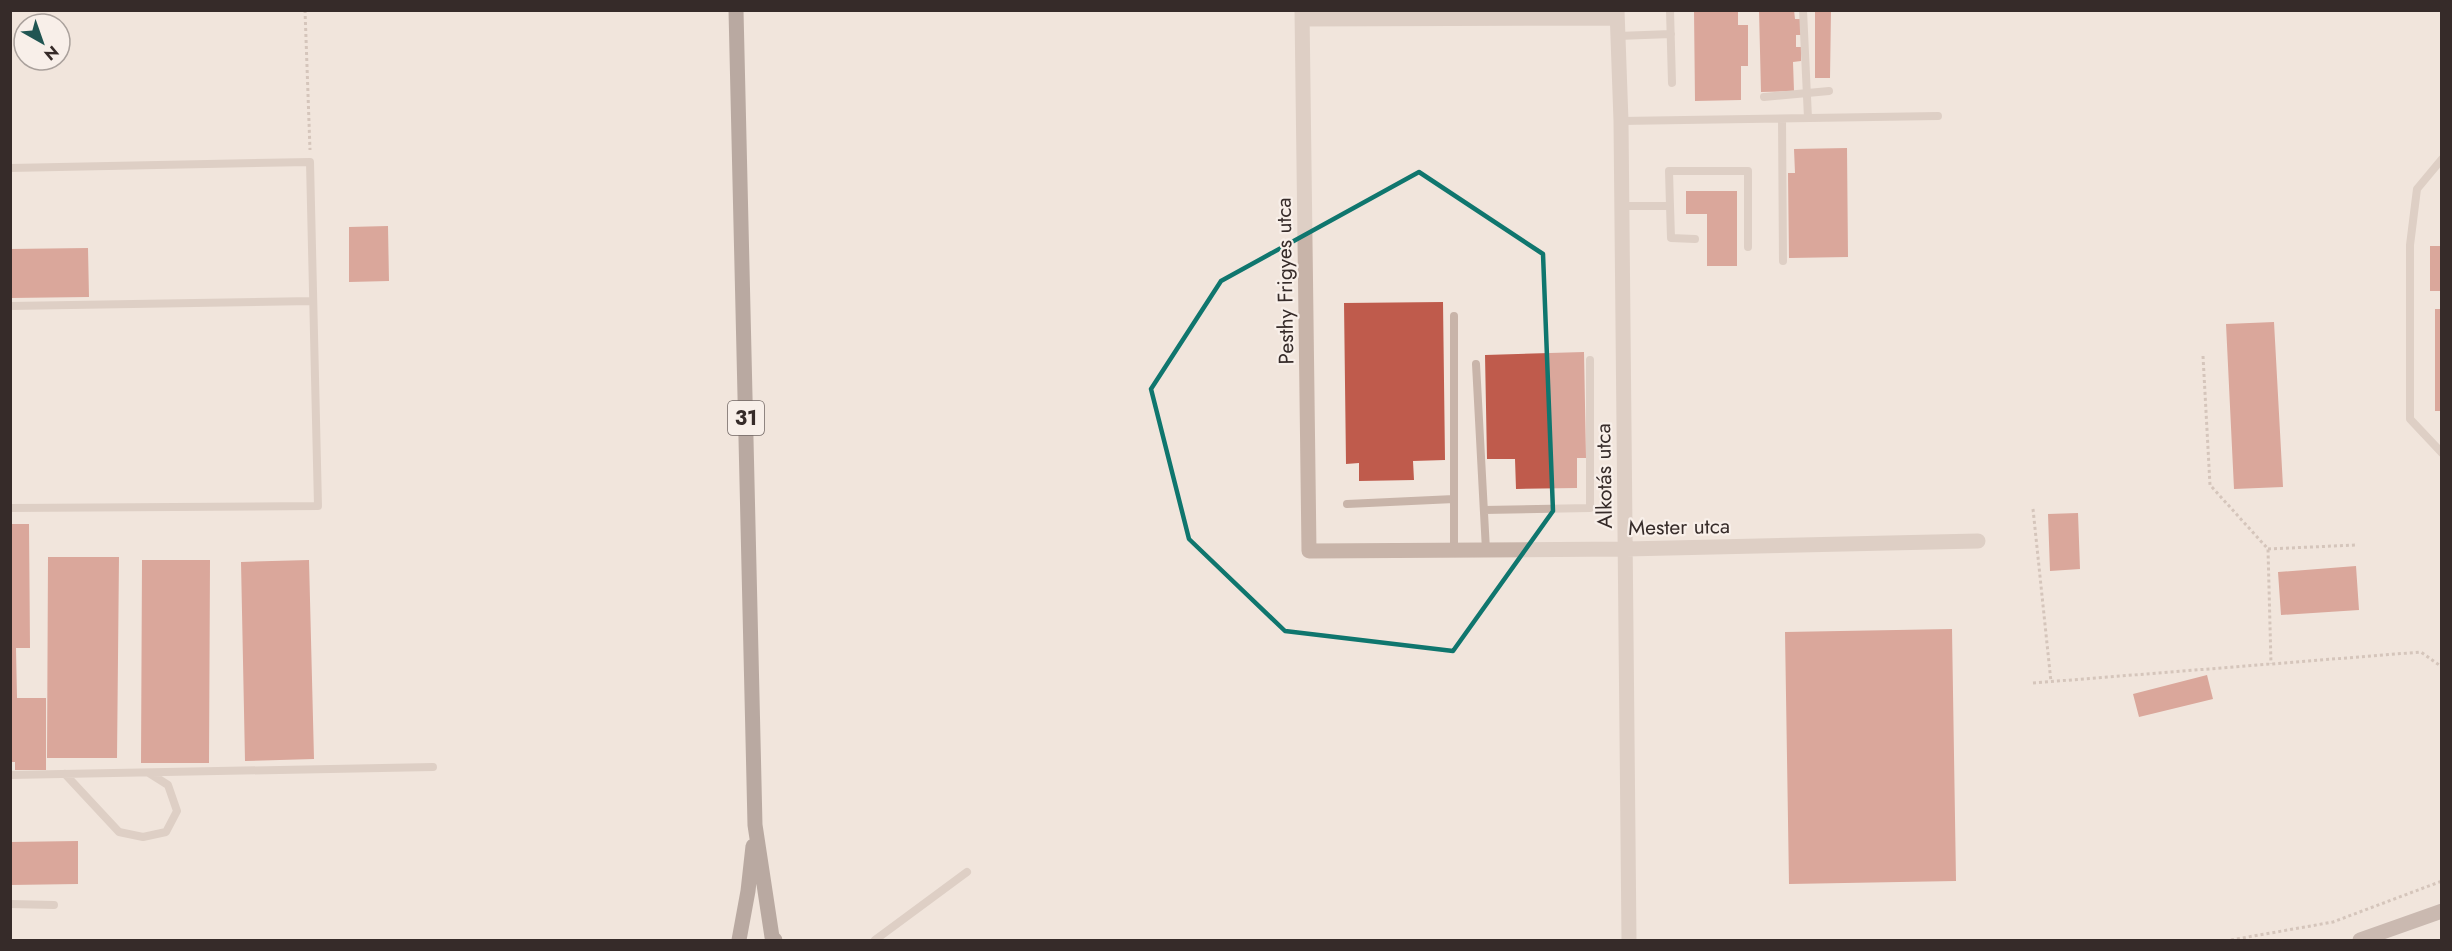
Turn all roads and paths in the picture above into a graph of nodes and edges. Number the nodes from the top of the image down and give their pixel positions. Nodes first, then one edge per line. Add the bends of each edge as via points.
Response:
1 (305, 10) edge
2 (736, 10) edge
3 (1670, 10) edge
4 (1803, 10) edge
5 (1617, 14) edge
6 (1302, 15) edge
7 (1671, 34) junction
8 (1618, 36) junction
9 (1672, 82) dead end
10 (1829, 91) dead end
11 (1806, 94) junction
12 (1764, 97) dead end
13 (1938, 116) dead end
14 (1808, 118) junction
15 (1782, 119) junction
16 (1621, 121) junction
17 (2442, 159) edge
18 (310, 162) junction
19 (10, 168) edge
20 (1622, 206) junction
21 (1670, 207) junction
22 (1695, 239) dead end
23 (1748, 247) dead end
24 (1783, 261) dead end
25 (313, 301) junction
26 (10, 306) edge
27 (1454, 316) dead end
28 (2203, 356) dead end
29 (1590, 360) dead end
30 (1476, 364) dead end
31 (2442, 453) edge
32 (1454, 499) junction
33 (1347, 504) dead end
34 (10, 508) edge
35 (2033, 509) dead end
36 (1484, 510) junction
37 (1978, 541) dead end
38 (2355, 545) dead end
39 (1626, 549) junction
40 (2268, 549) junction
41 (1454, 550) junction
42 (1486, 550) junction
43 (1309, 551) joint
44 (2271, 664) junction
45 (2442, 667) edge
46 (2051, 682) junction
47 (2033, 683) dead end
48 (433, 767) dead end
49 (147, 773) junction
50 (65, 774) junction
51 (10, 775) edge
52 (755, 825) junction
53 (967, 872) dead end
54 (2442, 881) edge
55 (10, 904) edge
56 (54, 905) dead end
57 (2442, 911) edge
58 (739, 940) edge
59 (775, 940) edge
60 (875, 940) edge
61 (1629, 940) edge
62 (2231, 940) edge
63 (2360, 940) edge

1 - 18 path
2 - 52 main road, 31
3 - 7 lane
4 - 11 lane
5 - 6 street
5 - 8 street, Alkotás utca
6 - 43 street, Pesthy Frigyes utca
7 - 8 lane
7 - 9 lane
8 - 16 street, Alkotás utca
10 - 11 lane
11 - 12 lane
11 - 14 lane
13 - 14 lane
14 - 15 lane
15 - 16 lane
15 - 24 lane
16 - 20 street, Alkotás utca
17 - 31 lane via 2416,189 2410,244 2410,419
18 - 19 lane
18 - 25 lane
20 - 21 lane
20 - 39 street, Alkotás utca
21 - 22 lane via 1671,238
21 - 23 lane via 1669,171 1748,171
25 - 26 lane
25 - 34 lane via 318,506
27 - 32 lane
28 - 40 path via 2210,485
29 - 36 lane via 1590,508
30 - 36 lane
32 - 33 lane
32 - 41 lane
35 - 46 path
36 - 42 lane
37 - 39 street, Mester utca
38 - 40 path
39 - 42 street, Mester utca
39 - 61 street, Alkotás utca
40 - 44 path
41 - 42 street, Mester utca
41 - 43 street, Mester utca
44 - 45 path via 2421,652
44 - 46 path
46 - 47 path
48 - 49 lane
49 - 50 lane
49 - 50 lane via 168,785 177,811 166,832 143,837 119,832
50 - 51 lane
52 - 58 main road, 31
52 - 59 main road, 31
53 - 60 lane
54 - 62 path via 2333,922
55 - 56 lane
57 - 63 street

